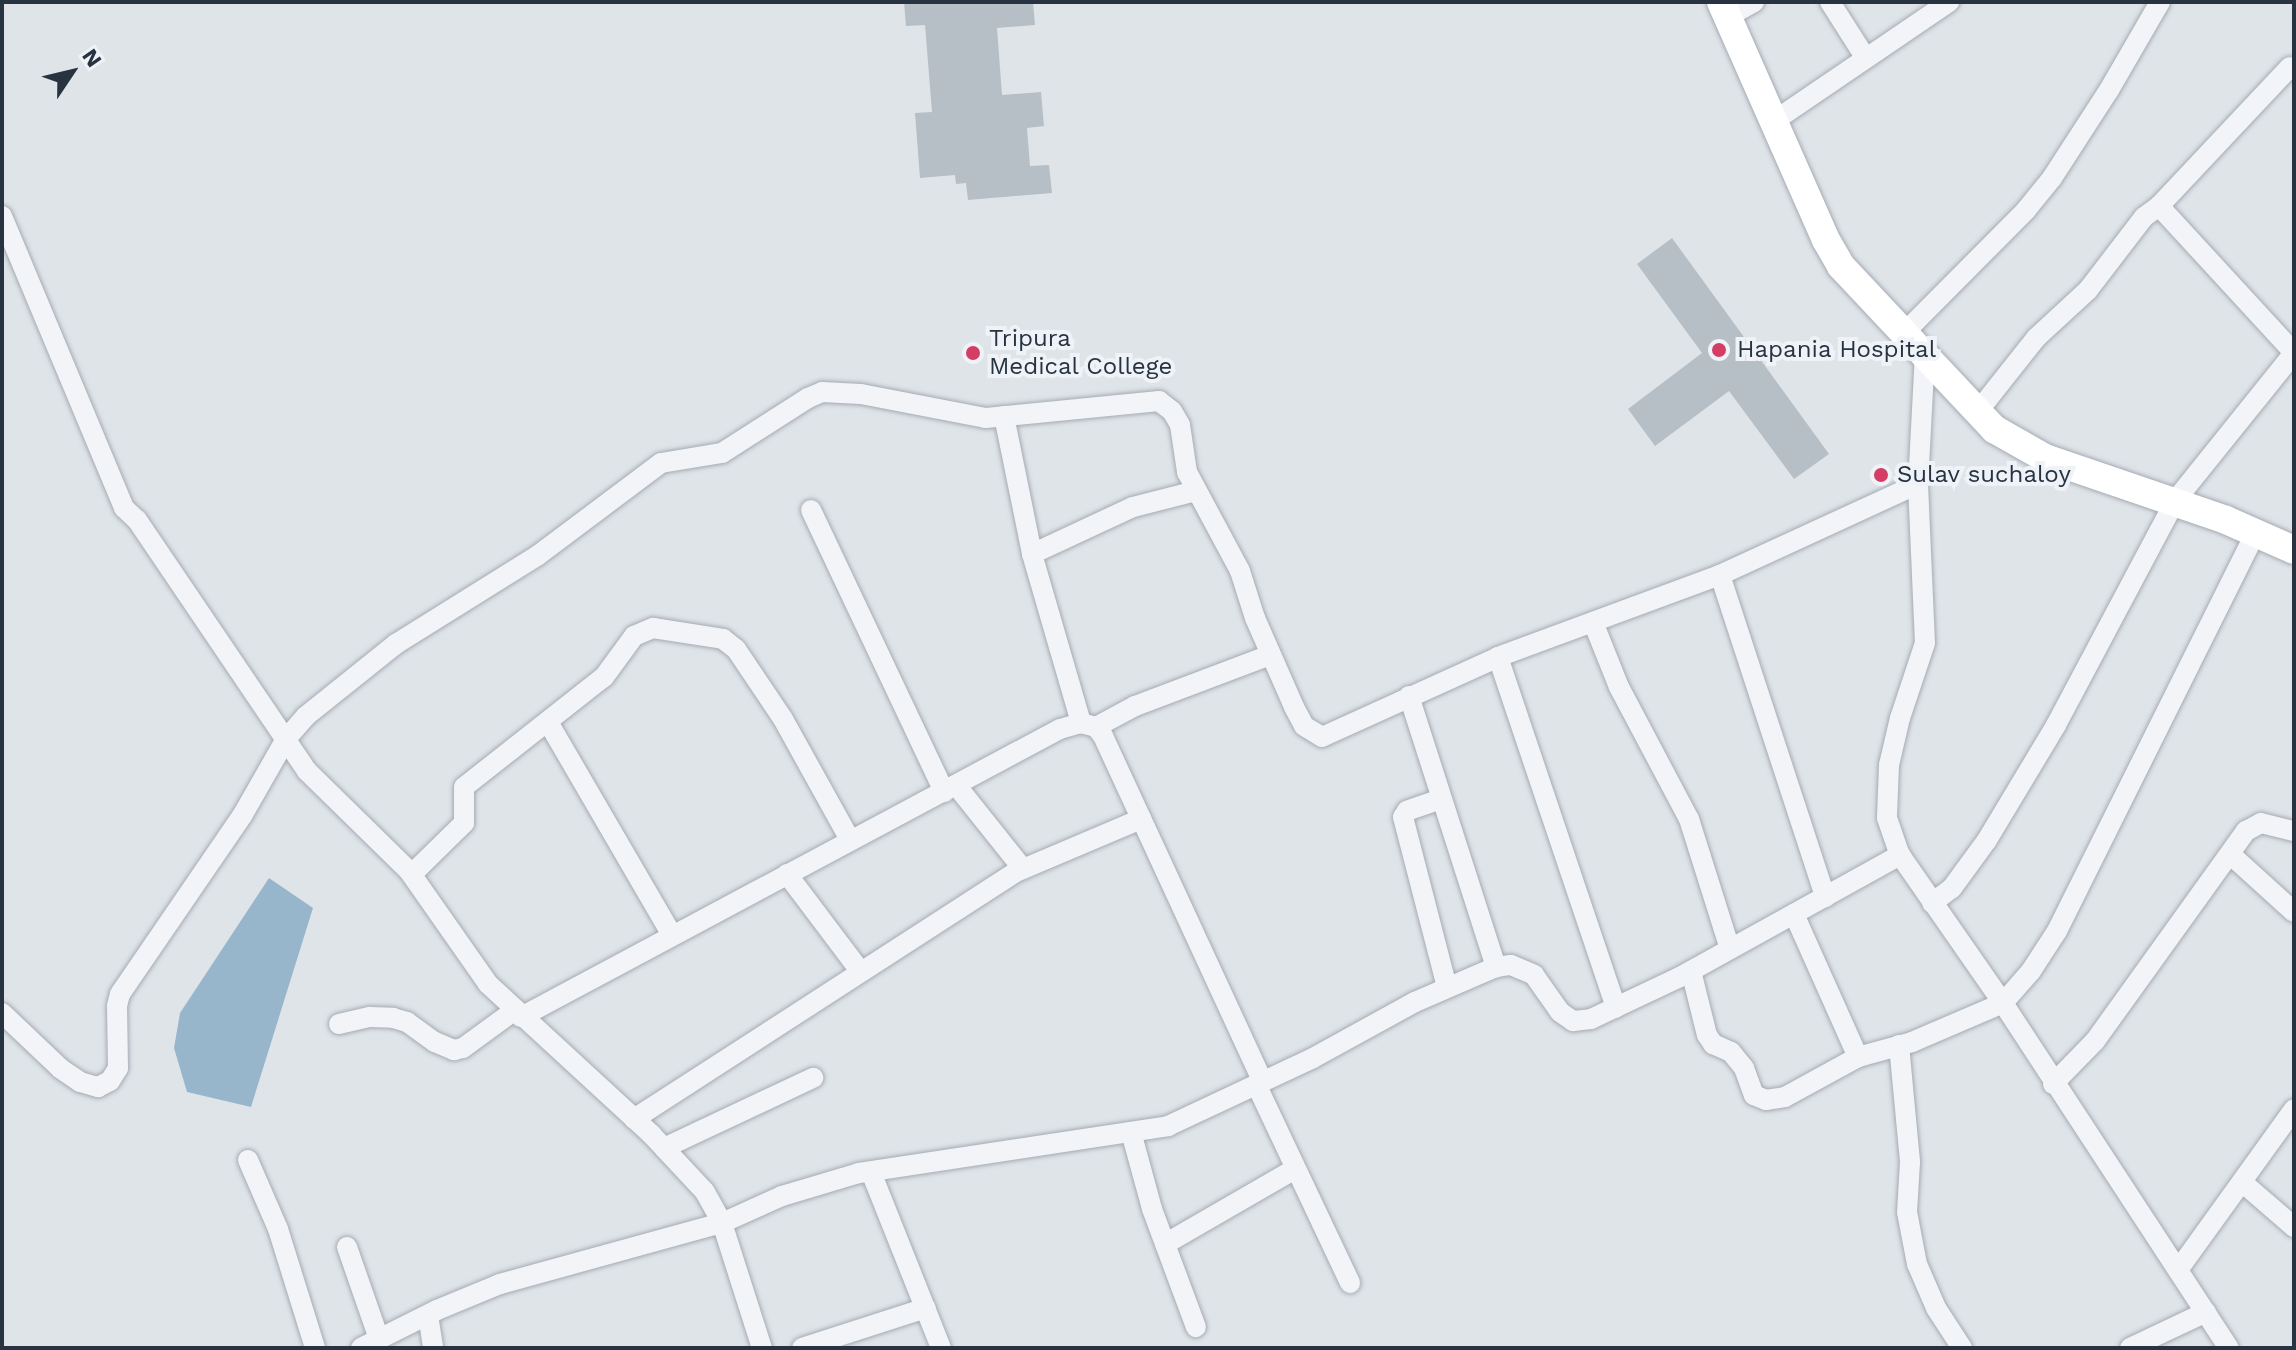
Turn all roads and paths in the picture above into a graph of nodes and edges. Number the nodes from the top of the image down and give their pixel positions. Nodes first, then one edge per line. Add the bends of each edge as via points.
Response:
1 (1754, 2) edge
2 (1830, 2) edge
3 (1949, 2) edge
4 (2160, 2) edge
5 (1724, 10) edge
6 (1865, 57) junction
7 (2290, 67) dead end
8 (1774, 121) junction
9 (2159, 206) junction
10 (2, 216) edge
11 (1915, 342) junction
12 (2294, 353) edge
13 (1979, 410) junction
14 (1004, 416) junction
15 (1918, 484) junction
16 (1196, 491) junction
17 (2175, 501) junction
18 (811, 510) dead end
19 (2256, 532) junction
20 (2294, 550) edge
21 (1032, 554) junction
22 (1720, 575) junction
23 (1593, 622) junction
24 (1270, 655) junction
25 (1498, 657) junction
26 (1409, 696) junction
27 (548, 722) junction
28 (1088, 725) junction
29 (286, 739) junction
30 (950, 788) junction
31 (1441, 799) junction
32 (1141, 819) junction
33 (2294, 831) edge
34 (850, 840) junction
35 (2230, 854) junction
36 (1900, 855) junction
37 (1023, 869) junction
38 (412, 874) junction
39 (787, 874) junction
40 (1825, 897) junction
41 (1932, 903) junction
42 (2294, 912) edge
43 (1794, 914) junction
44 (672, 935) junction
45 (1730, 949) junction
46 (1496, 967) junction
47 (860, 971) junction
48 (1691, 971) junction
49 (1447, 987) junction
50 (2003, 1003) junction
51 (1616, 1008) junction
52 (2, 1013) edge
53 (518, 1014) junction
54 (339, 1024) dead end
55 (1899, 1045) junction
56 (1858, 1057) junction
57 (813, 1078) dead end
58 (1260, 1084) junction
59 (2053, 1084) junction
60 (2294, 1109) edge
61 (634, 1119) junction
62 (1131, 1132) junction
63 (664, 1148) junction
64 (248, 1160) dead end
65 (1295, 1169) junction
66 (871, 1172) junction
67 (2242, 1182) junction
68 (722, 1223) junction
69 (2294, 1227) edge
70 (1165, 1244) junction
71 (347, 1247) dead end
72 (2178, 1270) junction
73 (1350, 1283) dead end
74 (926, 1308) junction
75 (2206, 1312) junction
76 (428, 1315) junction
77 (1196, 1327) dead end
78 (370, 1343) edge
79 (315, 1348) edge
80 (433, 1348) edge
81 (762, 1348) edge
82 (802, 1348) edge
83 (941, 1348) edge
84 (1962, 1348) edge
85 (2130, 1348) edge
86 (2229, 1348) edge

1 - 5 street
2 - 6 street
3 - 6 street
4 - 11 street via 2052,178
5 - 8 street
6 - 8 street
7 - 9 street
8 - 11 street via 1841,266
9 - 12 street
9 - 13 street via 2144,217 2088,290 2036,338
10 - 29 street via 124,508
11 - 13 street
11 - 15 street
12 - 17 street
13 - 17 street via 1994,429 2045,458
14 - 16 street via 1159,401 1180,425 1187,472
14 - 21 street
14 - 29 street via 986,418 861,394 822,392 722,453 661,463 537,556 396,644 306,716
15 - 22 street
15 - 36 street via 1925,643 1889,765 1887,818
16 - 21 street via 1133,507
16 - 24 street via 1240,571
17 - 19 street
17 - 41 street via 2071,699 1987,840 1952,888
18 - 30 street
19 - 20 street
19 - 50 street via 2057,931
21 - 28 street
22 - 23 street
22 - 40 street
23 - 25 street
23 - 45 street via 1619,687 1689,819
24 - 26 street via 1304,726 1322,737
24 - 28 street
25 - 26 street
25 - 51 street
26 - 31 street
27 - 34 street via 604,677 643,630 723,639 736,649 783,719
27 - 38 street via 464,787 464,823
27 - 44 street
28 - 30 street via 1060,729
28 - 32 street
29 - 38 street via 307,771
29 - 52 street via 242,816 120,994 118,1068 110,1081 98,1087 80,1082
30 - 34 street
30 - 37 street
31 - 46 street
31 - 49 street via 1403,817
32 - 37 street
32 - 58 street
33 - 35 street via 2253,825
34 - 39 street
35 - 42 street
35 - 59 street via 2095,1041
36 - 40 street
36 - 41 street
37 - 47 street
38 - 53 street via 488,984
39 - 44 street
39 - 47 street
40 - 43 street
41 - 50 street
43 - 45 street
43 - 56 street
44 - 53 street
45 - 48 street
46 - 49 street
46 - 51 street via 1511,965 1534,975 1560,1012 1573,1021
47 - 61 street
48 - 51 street
48 - 56 street via 1707,1035 1744,1068 1754,1095 1766,1100 1785,1097
49 - 58 street
50 - 55 street
50 - 59 street
53 - 54 street via 454,1050 393,1018
53 - 61 street
55 - 56 street
55 - 84 street via 1910,1162 1907,1212 1917,1264 1936,1308
57 - 63 street
58 - 62 street via 1183,1121
58 - 65 street
59 - 72 street
60 - 67 street
61 - 63 street
62 - 66 street
62 - 70 street
63 - 68 street via 705,1192
64 - 79 street via 278,1229
65 - 70 street
65 - 73 street
66 - 68 street via 782,1196
66 - 74 street
67 - 69 street
67 - 72 street
68 - 76 street via 500,1284
68 - 81 street
70 - 77 street
71 - 78 street
72 - 75 street
74 - 82 street
74 - 83 street
75 - 85 street
75 - 86 street
76 - 78 street
76 - 80 street

